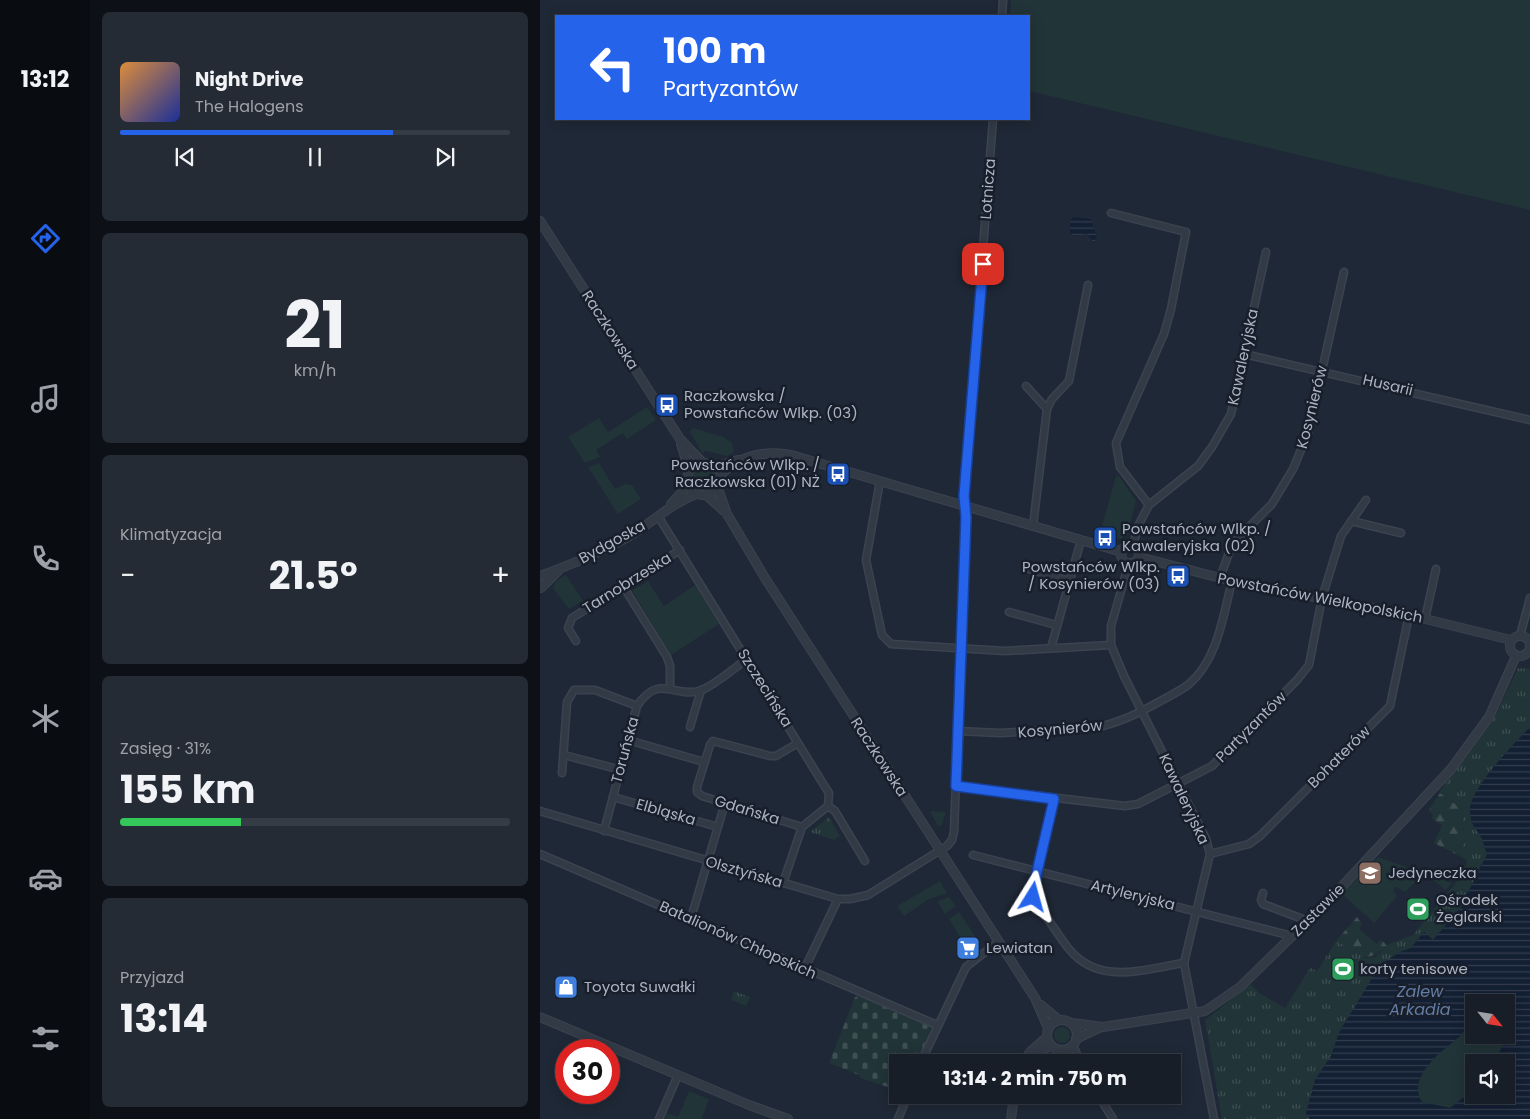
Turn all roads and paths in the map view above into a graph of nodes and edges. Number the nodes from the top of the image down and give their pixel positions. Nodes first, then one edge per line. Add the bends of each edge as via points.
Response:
1 (1003, 0) edge
2 (1002, 15) edge
3 (993, 120) edge
4 (1111, 213) dead end
5 (540, 221) edge
6 (1266, 252) dead end
7 (1344, 272) dead end
8 (1088, 284) dead end
9 (1244, 354) junction
10 (1321, 370) junction
11 (1026, 386) dead end
12 (1047, 410) junction
13 (1530, 420) edge
14 (680, 439) junction
15 (742, 459) junction
16 (703, 463) junction
17 (713, 467) junction
18 (689, 470) junction
19 (880, 481) junction
20 (718, 482) junction
21 (688, 485) junction
22 (696, 494) junction
23 (706, 495) junction
24 (1366, 500) dead end
25 (1149, 505) junction
26 (964, 506) junction
27 (661, 513) junction
28 (727, 514) junction
29 (1351, 521) junction
30 (1033, 526) junction
31 (1401, 533) dead end
32 (1081, 540) junction
33 (1133, 546) junction
34 (680, 550) junction
35 (1122, 552) junction
36 (1139, 557) junction
37 (1129, 563) junction
38 (1025, 568) dead end
39 (1436, 569) dead end
40 (558, 571) junction
41 (540, 576) edge
42 (1220, 578) junction
43 (1070, 581) junction
44 (1232, 581) junction
45 (540, 582) edge
46 (623, 586) junction
47 (540, 589) edge
48 (1322, 598) junction
49 (1530, 598) edge
50 (1009, 612) dead end
51 (1409, 615) junction
52 (1425, 618) junction
53 (1056, 625) junction
54 (1523, 637) junction
55 (576, 641) dead end
56 (1111, 644) junction
57 (1511, 644) junction
58 (1051, 648) junction
59 (960, 650) junction
60 (1525, 651) edge
61 (747, 659) junction
62 (670, 688) junction
63 (701, 690) junction
64 (637, 706) junction
65 (1141, 711) junction
66 (690, 727) dead end
67 (958, 731) junction
68 (628, 740) junction
69 (798, 743) junction
70 (564, 755) junction
71 (704, 762) junction
72 (621, 770) junction
73 (562, 773) dead end
74 (1179, 784) junction
75 (956, 786) junction
76 (613, 797) junction
77 (1054, 799) junction
78 (725, 803) junction
79 (828, 806) junction
80 (540, 811) edge
81 (718, 827) junction
82 (802, 827) junction
83 (604, 831) junction
84 (939, 851) junction
85 (540, 854) edge
86 (1210, 854) junction
87 (973, 855) dead end
88 (707, 861) junction
89 (865, 861) dead end
90 (1037, 872) junction
91 (783, 883) junction
92 (1263, 893) dead end
93 (838, 899) junction
94 (1198, 911) junction
95 (690, 918) junction
96 (1308, 921) junction
97 (1292, 936) junction
98 (998, 942) junction
99 (1184, 963) junction
100 (804, 970) junction
101 (1035, 998) junction
102 (1194, 1012) junction
103 (540, 1017) edge
104 (1059, 1020) junction
105 (1072, 1023) junction
106 (937, 1025) junction
107 (1103, 1027) junction
108 (1048, 1028) junction
109 (1047, 1037) junction
110 (1074, 1042) junction
111 (1052, 1046) junction
112 (1064, 1050) junction
113 (924, 1054) edge
114 (1029, 1054) edge
115 (1037, 1054) edge
116 (1069, 1054) edge
117 (1076, 1054) edge
118 (678, 1075) junction
119 (904, 1104) edge
120 (1013, 1104) edge
121 (1104, 1104) edge
122 (749, 1105) junction
123 (659, 1119) edge
124 (774, 1119) edge
125 (788, 1119) edge
126 (898, 1119) edge
127 (1010, 1119) edge
128 (1114, 1119) edge
129 (1214, 1119) edge

1 - 2 street
3 - 26 street, Lotnicza
4 - 25 street via 1186,232 1164,334 1116,443 1120,467
5 - 14 street, Raczkowska
6 - 9 street, Kawaleryjska
7 - 10 street, Kosynierów
8 - 12 street via 1069,381
9 - 10 street, Husarii
9 - 25 street, Kawaleryjska via 1231,414 1212,446 1198,466
10 - 13 street, Husarii
10 - 42 street, Kosynierów via 1308,433 1293,470 1272,504 1238,538
11 - 12 street
12 - 30 street
14 - 16 street, Raczkowska
14 - 18 street, Raczkowska
15 - 17 street
15 - 19 street via 762,453 781,453
15 - 20 street
16 - 17 street
16 - 18 street
17 - 20 street
18 - 21 street
19 - 26 street
19 - 59 street via 866,560 882,635 887,642 896,645
20 - 23 street
20 - 28 street, Raczkowska
21 - 22 street
21 - 27 street, Bydgoska
22 - 23 street
22 - 27 street, Bydgoska
23 - 28 street, Raczkowska
24 - 29 street, Partyzantów
25 - 33 street, Kawaleryjska via 1138,526
26 - 30 street
26 - 59 street, Lotnicza
27 - 34 street, Szczecińska
27 - 40 street, Bydgoska via 627,538
28 - 84 street, Raczkowska
29 - 31 street
29 - 48 street, Partyzantów via 1341,536
30 - 32 street
32 - 35 street
32 - 43 street
33 - 35 street via 1125,547
33 - 36 street
34 - 46 street, Tarnobrzeska
34 - 61 street, Szczecińska
35 - 37 street via 1122,558
36 - 37 street
36 - 42 street, Powstańców Wielkopolskich
37 - 56 street, Kawaleryjska via 1111,626
38 - 43 street
39 - 52 street
40 - 41 street, Bydgoska
40 - 47 street, Bydgoska
42 - 44 street, Powstańców Wielkopolskich
43 - 53 street
44 - 48 street, Powstańców Wielkopolskich
44 - 65 street, Kosynierów via 1213,651 1206,665 1186,686
45 - 47 street
46 - 55 street, Tarnobrzeska via 572,618 568,628
46 - 62 street via 667,657
48 - 51 street, Powstańców Wielkopolskich
48 - 74 street, Partyzantów via 1312,654 1304,672 1212,766
49 - 54 street
50 - 53 street
51 - 52 street, Powstańców Wielkopolskich
51 - 86 street, Bohaterów via 1390,706 1260,836 1249,844
52 - 57 street, Powstańców Wielkopolskich
53 - 58 street
54 - 57 street
54 - 60 street
56 - 58 street
56 - 65 street, Kawaleryjska
57 - 60 street
58 - 59 street
59 - 67 street, Lotnicza
60 - 96 street, Zastawie via 1489,717 1451,769
61 - 63 street
61 - 69 street, Szczecińska
62 - 63 street, Toruńska via 689,693
62 - 64 street, Toruńska via 654,690
63 - 66 street
64 - 68 street, Toruńska
64 - 70 street via 595,690 574,690 567,702
65 - 67 street, Kosynierów via 1098,727 1000,734
65 - 74 street, Kawaleryjska
67 - 75 street, Lotnicza
68 - 71 street
68 - 72 street, Toruńska
69 - 71 street via 776,756 770,756 713,741
69 - 79 street, Szczecińska via 829,793
70 - 72 street
70 - 73 street
71 - 78 street, Gdańska via 698,792
72 - 76 street, Toruńska
74 - 77 street, Partyzantów via 1138,804 1125,806
74 - 86 street, Kawaleryjska
75 - 77 street, Partyzantów
75 - 84 street, Lotnicza via 953,836
76 - 81 street, Elbląska
76 - 83 street, Toruńska
77 - 90 street
78 - 81 street
78 - 82 street, Gdańska
79 - 82 street
79 - 89 street, Szczecińska
80 - 83 street, Olsztyńska
81 - 88 street
82 - 91 street
83 - 88 street, Olsztyńska
84 - 93 street, Olsztyńska via 868,895
84 - 98 street, Raczkowska
85 - 95 street, Batalionów Chłopskich
86 - 94 street, Kawaleryjska
87 - 90 street, Artyleryjska
88 - 91 street, Olsztyńska
88 - 95 street
90 - 94 street, Artyleryjska
90 - 99 street via 1035,903 1070,950 1089,966 1113,974
91 - 93 street, Olsztyńska
92 - 96 street via 1263,904
93 - 100 street
94 - 97 street, Artyleryjska
94 - 99 street, Kawaleryjska
95 - 100 street, Batalionów Chłopskich
96 - 97 street, Zastawie
97 - 102 street, Zastawie via 1240,987 1205,1010
98 - 101 street, Raczkowska
98 - 106 street via 966,966
99 - 102 street, Kawaleryjska
100 - 106 street, Batalionów Chłopskich
101 - 104 street, Raczkowska
101 - 108 street, Raczkowska
102 - 107 street
102 - 129 street
103 - 118 street
104 - 105 street
104 - 108 street
105 - 107 street
105 - 110 street via 1076,1030
106 - 113 street
107 - 110 street
108 - 109 street
109 - 111 street
109 - 114 street
110 - 112 street
110 - 117 street
111 - 112 street
111 - 115 street
112 - 116 street
118 - 122 street
118 - 123 street
119 - 126 street
120 - 127 street
121 - 128 street
122 - 124 street
122 - 125 street

